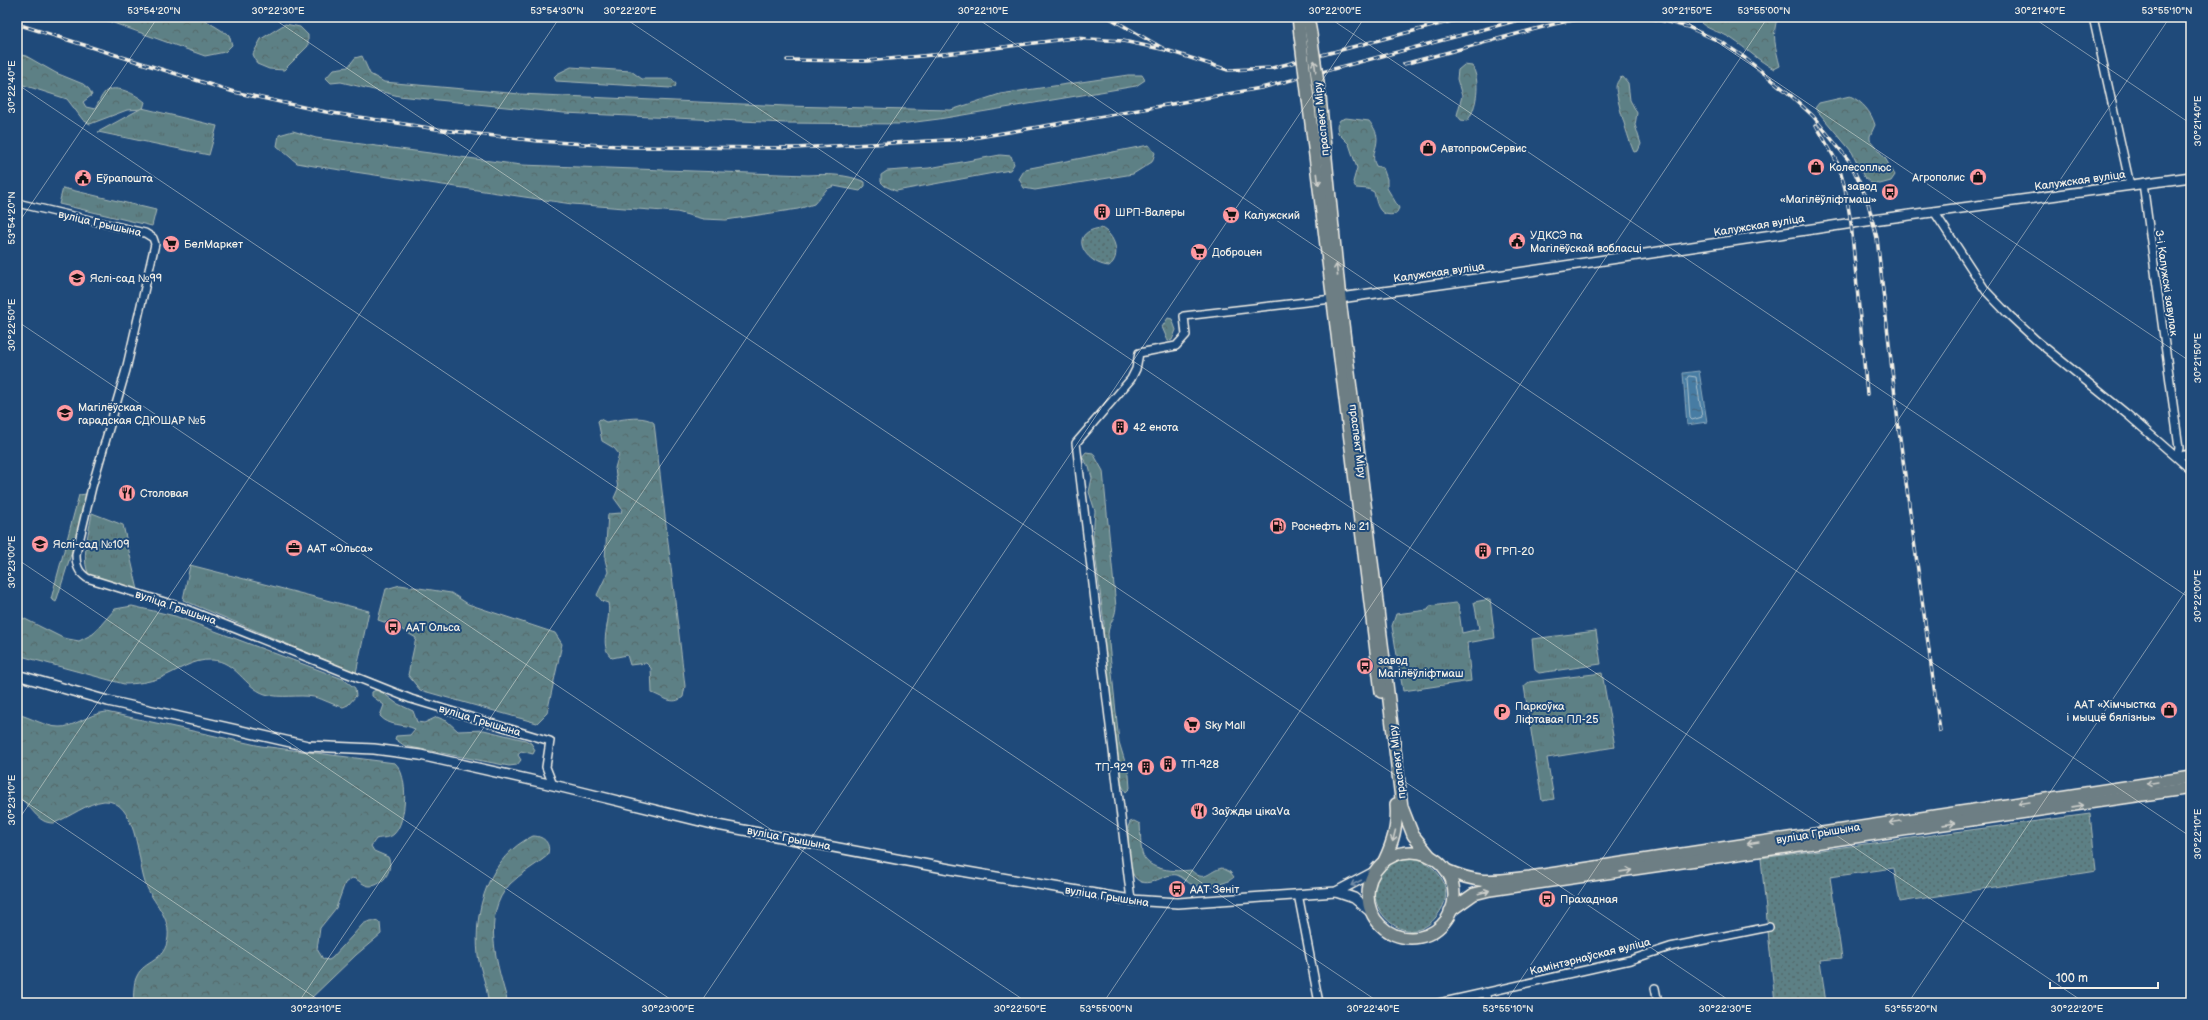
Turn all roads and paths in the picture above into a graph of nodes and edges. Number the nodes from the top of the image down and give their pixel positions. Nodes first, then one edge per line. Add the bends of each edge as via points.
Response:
1 (1298, 17) edge
2 (1308, 17) edge
3 (2093, 17) edge
4 (1305, 35) junction
5 (2191, 177) edge
6 (2143, 183) junction
7 (2130, 185) junction
8 (17, 203) edge
9 (1935, 213) junction
10 (1336, 299) junction
11 (2191, 453) edge
12 (2177, 456) junction
13 (2191, 470) edge
14 (17, 675) edge
15 (2191, 777) edge
16 (553, 784) junction
17 (2191, 788) edge
18 (1430, 856) junction
19 (1384, 862) junction
20 (1446, 870) junction
21 (1374, 872) junction
22 (1336, 892) junction
23 (1298, 894) junction
24 (1131, 900) junction
25 (1450, 911) junction
26 (1372, 913) junction
27 (1769, 927) dead end
28 (1655, 988) dead end
29 (1485, 992) junction
30 (1319, 1003) edge
31 (1439, 1003) edge
32 (1488, 1003) edge
33 (1658, 1003) edge

1 - 4 main road, праспект Міру
2 - 4 main road, праспект Міру
3 - 7 street
4 -> 10 main road, праспект Міру, bridge via 1308,99
10 -> 4 main road, праспект Міру, bridge via 1320,98
5 - 6 street, Калужская вуліца
6 - 7 street, Калужская вуліца
6 - 12 street, 3-і Калужскі завулак via 2179,448
7 - 9 street, Калужская вуліца
8 - 16 street, вуліца Грышына via 145,233 153,238 155,244 126,370 76,554 81,574 181,607 411,699 550,741 546,767
9 - 10 street, Калужская вуліца
9 - 12 street via 1986,291 2008,314 2037,341
10 - 18 main road, праспект Міру via 1402,807 1413,835
10 -> 19 main road, праспект Міру via 1397,818 1395,837
10 - 24 street via 1184,316 1186,335 1176,346 1139,353 1131,379 1076,443
11 - 12 street
12 - 13 street
14 - 16 street via 108,701 308,746 374,749 420,755
15 -> 20 main road, вуліца Грышына via 1530,877 1474,881
16 - 24 street, вуліца Грышына via 712,824
25 -> 17 main road, вуліца Грышына via 1474,894 1490,890
18 - 19 main road via 1417,852 1403,852
18 - 20 main road
19 - 21 main road
20 - 25 main road via 1454,890
21 -> 22 street
21 - 26 main road via 1368,892
22 - 23 street, вуліца Грышына
22 - 26 street via 1354,898
23 - 24 street, вуліца Грышына via 1178,904
23 - 30 street
25 - 26 main road via 1438,928 1426,935 1412,938 1391,933 1380,925
27 - 29 street, Камінтэрнаўская вуліца via 1670,947 1630,960
28 - 33 street
29 - 31 street, Камінтэрнаўская вуліца
29 - 32 street

